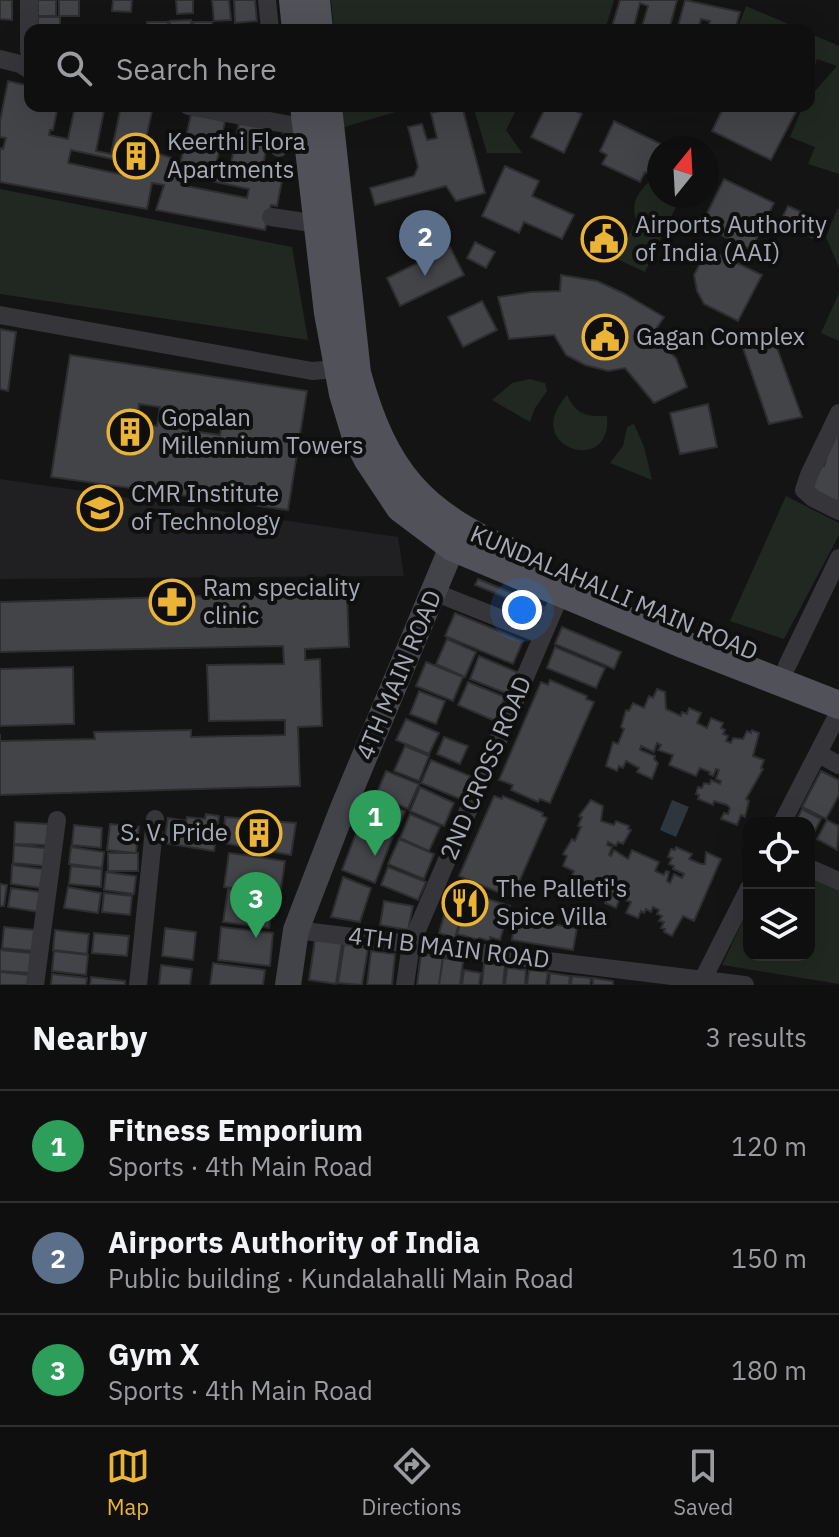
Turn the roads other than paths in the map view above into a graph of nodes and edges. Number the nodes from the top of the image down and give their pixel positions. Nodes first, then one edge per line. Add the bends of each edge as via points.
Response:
1 (29, 0) edge
2 (267, 0) edge
3 (293, 0) edge
4 (316, 0) edge
5 (29, 24) edge
6 (269, 24) edge
7 (295, 24) edge
8 (318, 24) edge
9 (0, 48) edge
10 (24, 50) edge
11 (0, 59) edge
12 (24, 68) edge
13 (0, 71) edge
14 (24, 73) edge
15 (237, 112) edge
16 (329, 112) edge
17 (303, 120) edge
18 (279, 148) dead end
19 (271, 217) dead end
20 (318, 224) junction
21 (0, 315) edge
22 (337, 369) junction
23 (839, 413) edge
24 (839, 511) edge
25 (452, 547) junction
26 (839, 558) edge
27 (434, 592) junction
28 (561, 593) junction
29 (542, 635) junction
30 (787, 666) junction
31 (839, 686) edge
32 (839, 705) edge
33 (839, 712) edge
34 (819, 754) junction
35 (839, 765) edge
36 (785, 817) edge
37 (155, 819) dead end
38 (57, 820) dead end
39 (815, 871) edge
40 (839, 881) edge
41 (749, 889) edge
42 (296, 930) junction
43 (411, 944) junction
44 (700, 982) edge
45 (35, 985) edge
46 (138, 985) edge
47 (288, 985) edge
48 (405, 985) edge
49 (745, 985) edge

1 - 5 street
2 - 6 street
3 - 7 main road
4 - 8 main road
9 - 10 street
11 - 12 street
13 - 14 street
15 - 17 street
16 - 30 main road, KUNDALAHALLI MAIN ROAD via 357,373 375,429 405,481 456,526
17 - 18 street
17 - 20 main road, KUNDALAHALLI MAIN ROAD
19 - 20 street
20 - 22 main road, KUNDALAHALLI MAIN ROAD
21 - 22 street via 312,371
22 - 25 main road, KUNDALAHALLI MAIN ROAD via 356,437 388,491 400,508
23 - 24 street via 804,490
25 - 27 street, 4TH MAIN ROAD
25 - 28 main road, KUNDALAHALLI MAIN ROAD
26 - 30 street
27 - 29 street
27 - 42 street, 4TH MAIN ROAD
28 - 29 street, 2ND CROSS ROAD
28 - 32 main road, KUNDALAHALLI MAIN ROAD
29 - 43 street, 2ND CROSS ROAD
30 - 31 main road, KUNDALAHALLI MAIN ROAD
33 - 34 street
34 - 35 street
34 - 36 street
37 - 46 street
38 - 45 street
39 - 40 street
41 - 44 street
42 - 43 street, 4TH B MAIN ROAD
42 - 47 street, 4TH MAIN ROAD
43 - 44 street, 4TH B MAIN ROAD
43 - 48 street, 2ND CROSS ROAD
44 - 49 street, 4TH B MAIN ROAD

